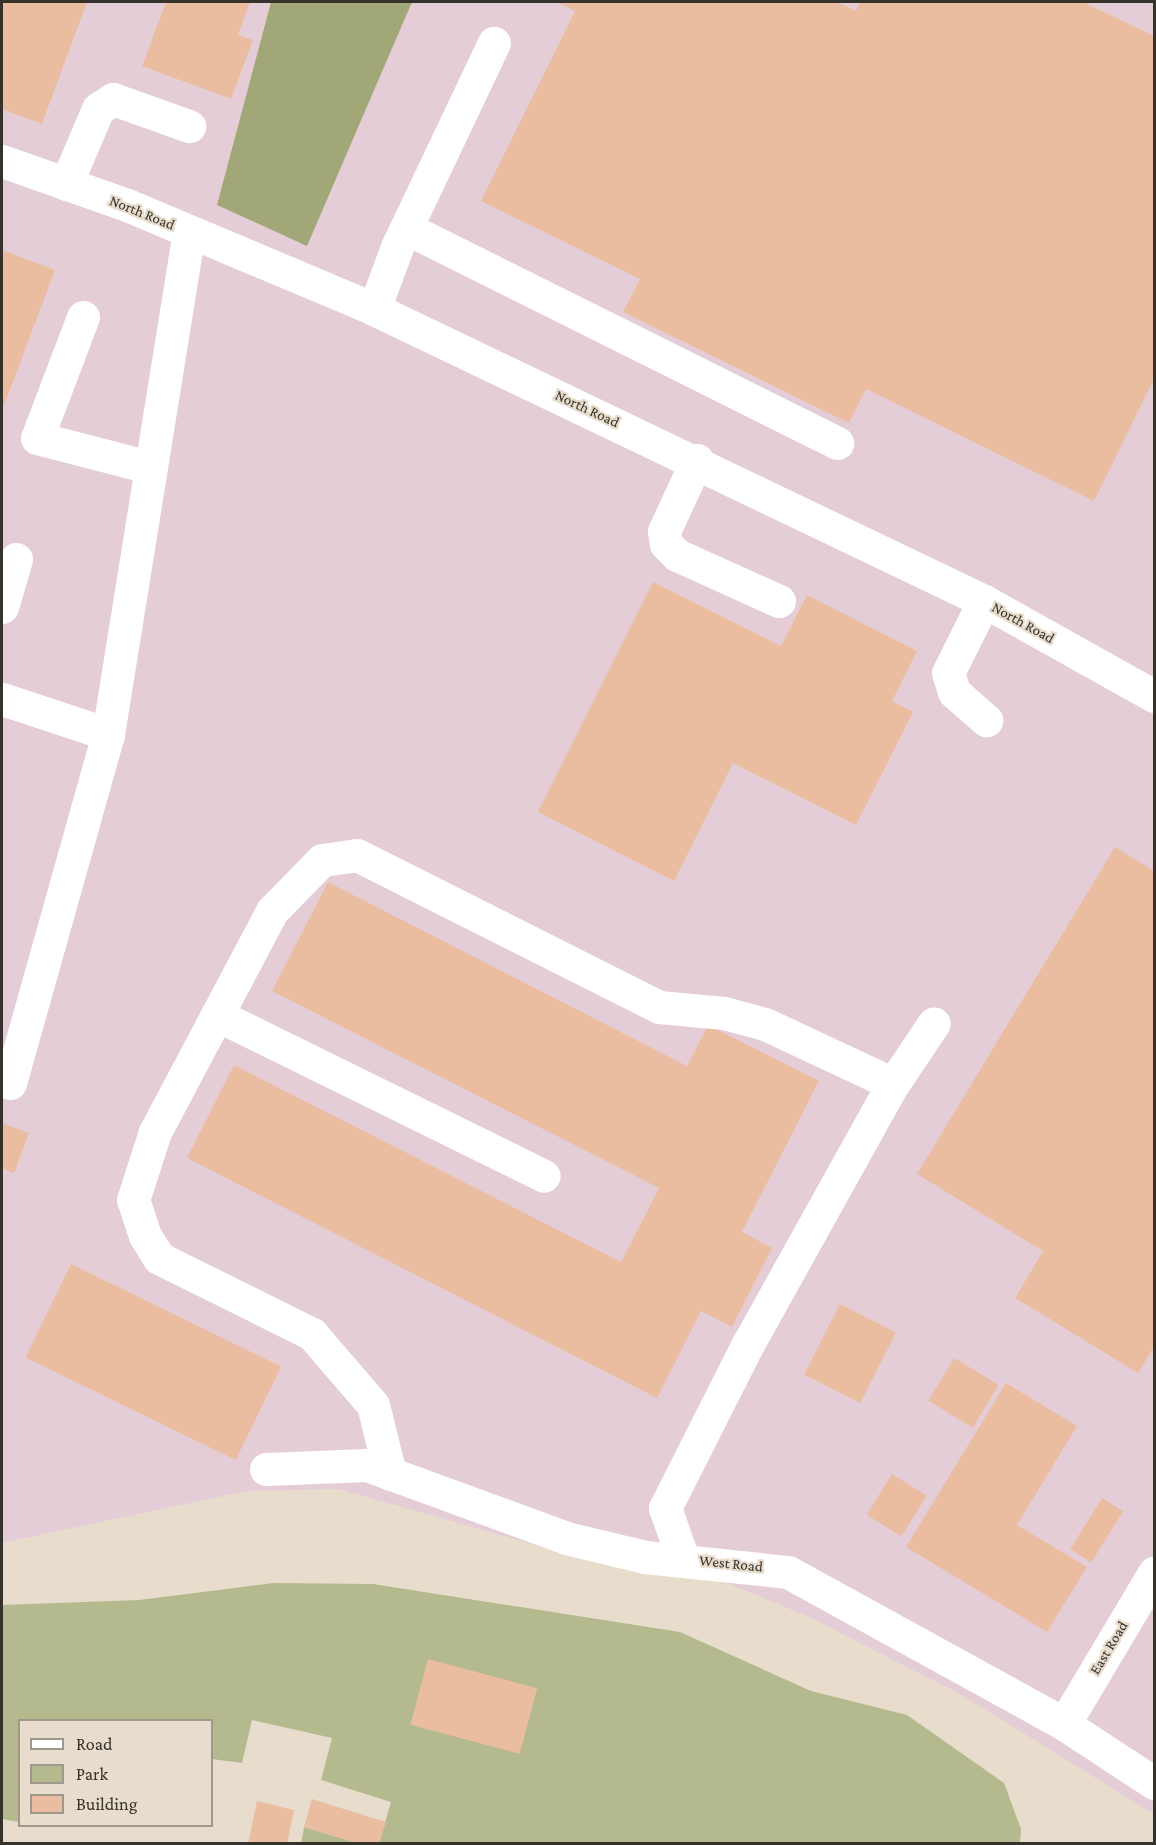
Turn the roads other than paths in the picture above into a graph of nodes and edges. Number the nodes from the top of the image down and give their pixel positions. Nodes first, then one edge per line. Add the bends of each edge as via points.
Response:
1 (494, 43) dead end
2 (189, 126) dead end
3 (2, 161) edge
4 (66, 184) junction
5 (406, 228) junction
6 (189, 231) junction
7 (374, 309) junction
8 (82, 317) dead end
9 (837, 443) dead end
10 (697, 460) junction
11 (149, 467) junction
12 (16, 559) dead end
13 (779, 601) dead end
14 (984, 602) junction
15 (2, 607) edge
16 (1153, 690) edge
17 (2, 699) edge
18 (986, 720) dead end
19 (108, 734) junction
20 (217, 1015) junction
21 (934, 1023) dead end
22 (10, 1083) dead end
23 (893, 1084) junction
24 (544, 1176) dead end
25 (266, 1469) dead end
26 (390, 1473) junction
27 (683, 1559) junction
28 (1155, 1572) edge
29 (1064, 1724) junction
30 (1155, 1783) edge

1 - 5 street
2 - 4 street via 113,99 98,109
3 - 4 street, North Road
4 - 6 street, North Road
5 - 7 street
5 - 9 street
6 - 7 street, North Road
6 - 11 street
7 - 10 street, North Road
8 - 11 street via 37,438
10 - 13 street via 664,531 666,544 677,555
10 - 14 street, North Road
11 - 19 street
12 - 15 street
14 - 16 street, North Road
14 - 18 street via 948,673 954,692
17 - 19 street
19 - 22 street
20 - 23 street via 272,911 292,885 322,860 357,855 659,1007 724,1013 765,1024
20 - 24 street
20 - 26 street via 155,1132 133,1200 145,1236 159,1258 312,1334 373,1405
21 - 23 street
23 - 27 street via 665,1508
25 - 26 street, West Road via 367,1465
26 - 27 street, West Road via 566,1538
27 - 29 street, West Road via 788,1572
28 - 29 street, East Road
29 - 30 street, West Road

